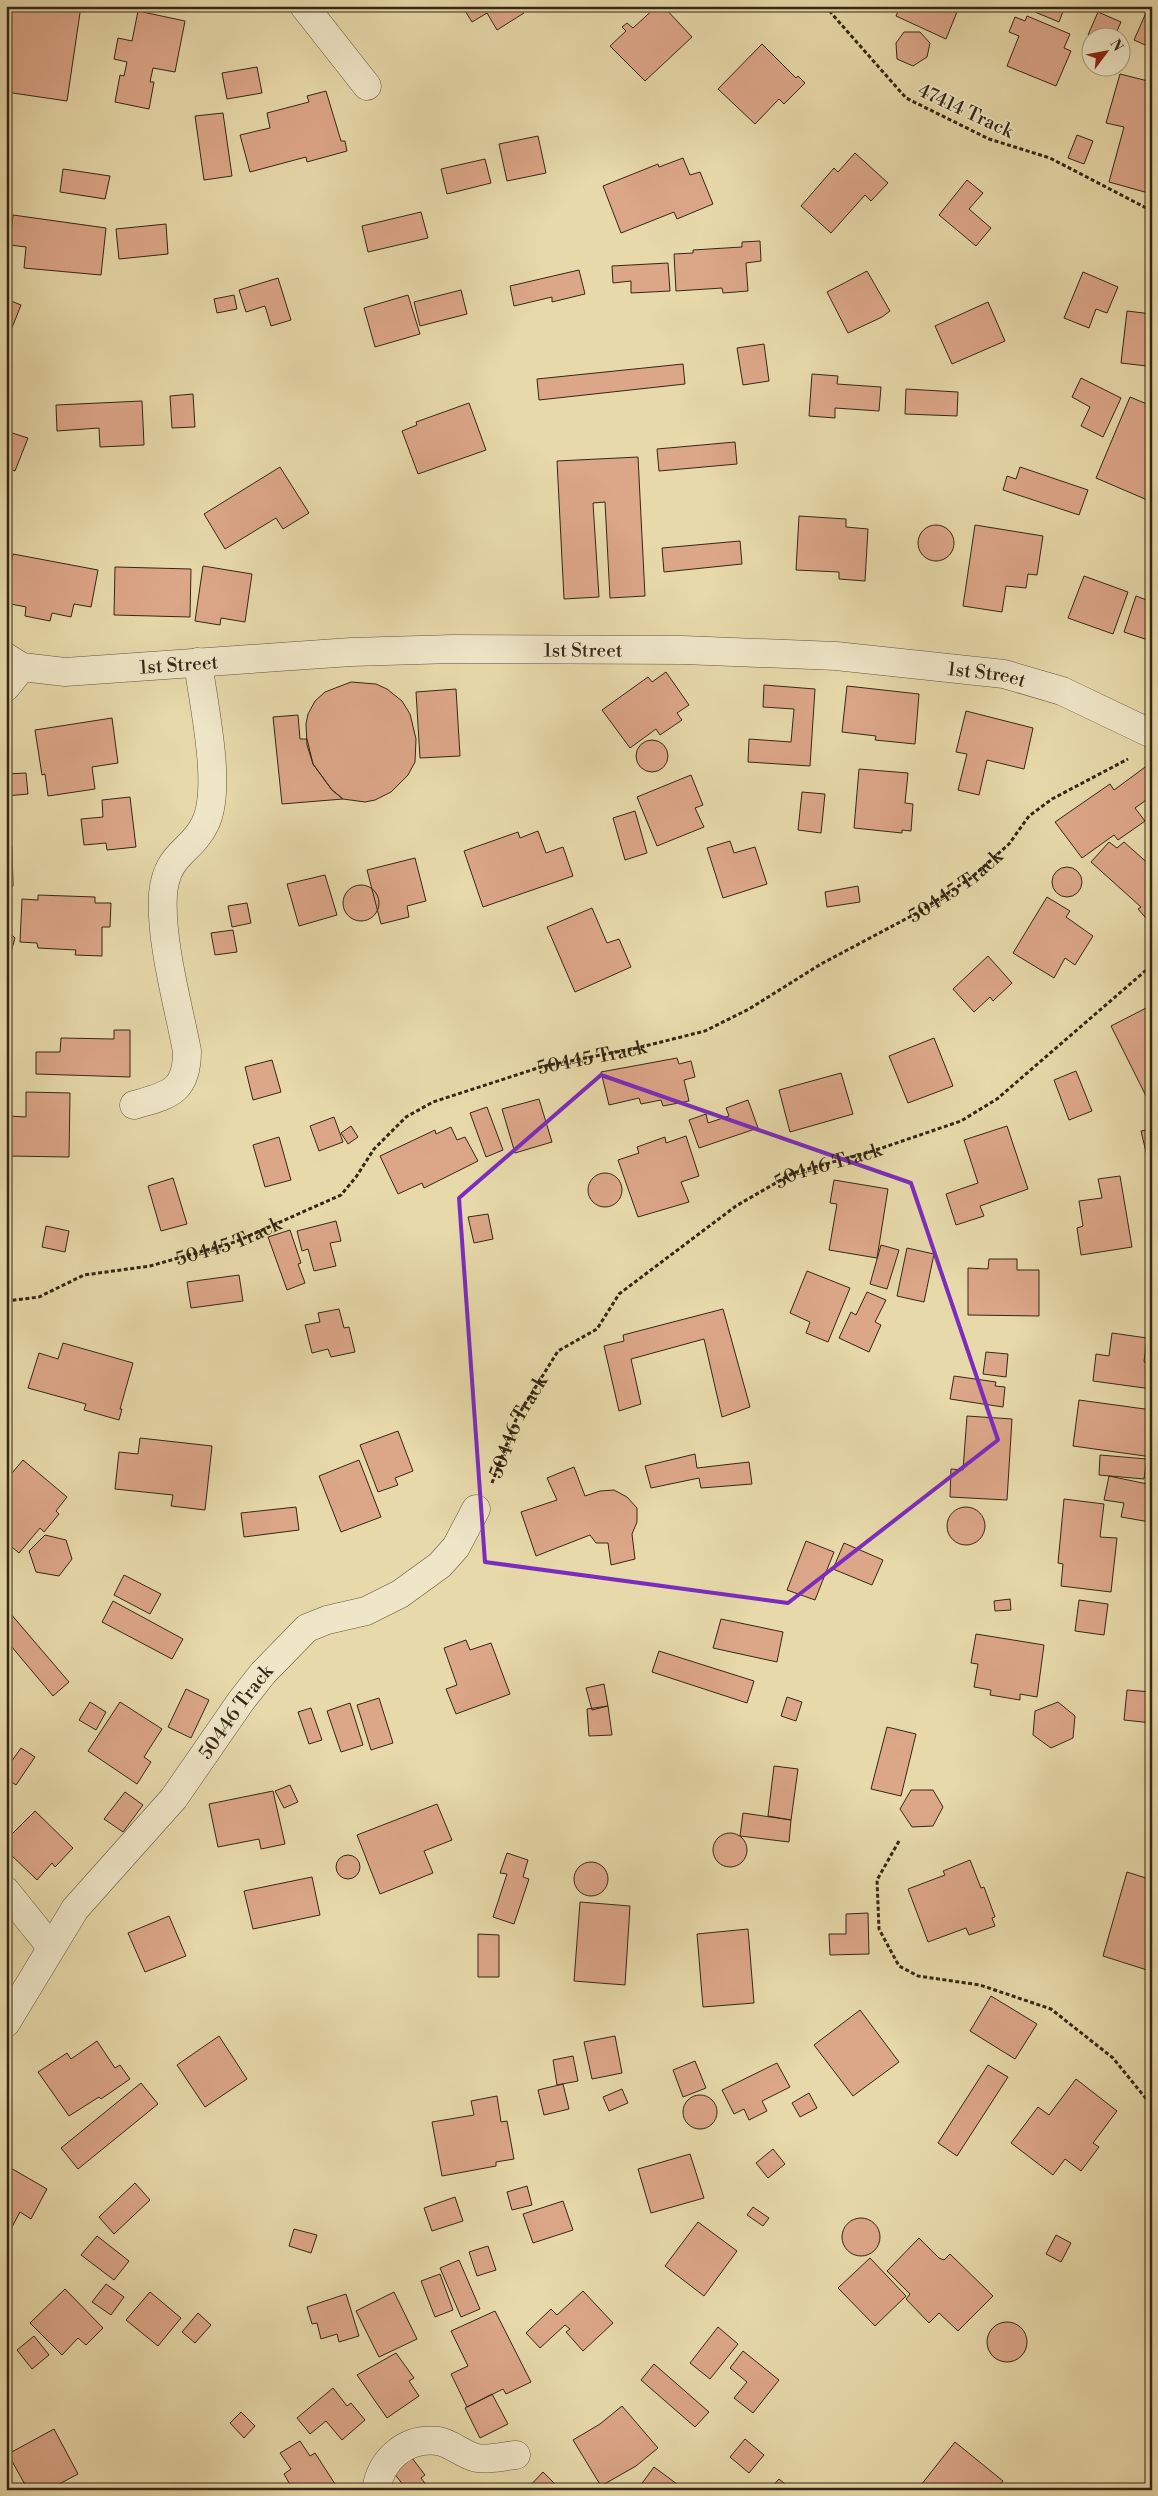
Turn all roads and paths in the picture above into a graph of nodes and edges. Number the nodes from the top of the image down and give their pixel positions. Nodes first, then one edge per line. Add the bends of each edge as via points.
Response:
1 (304, 6) edge
2 (825, 6) edge
3 (367, 86) dead end
4 (1152, 212) edge
5 (198, 662) junction
6 (12, 670) edge
7 (1152, 734) edge
8 (1131, 758) dead end
9 (1152, 965) edge
10 (134, 1105) dead end
11 (6, 1300) edge
12 (476, 1510) joint
13 (899, 1841) dead end
14 (6, 1891) edge
15 (50, 1947) junction
16 (6, 2023) edge
17 (1152, 2106) edge
18 (516, 2455) dead end
19 (376, 2490) edge

1 - 3 street
2 - 4 path, 47414 Track via 906,98 989,139 1050,158
5 - 6 street, 1st Street via 65,672
5 - 7 street, 1st Street via 453,649 683,650 836,656 1004,674 1062,691
5 - 10 street via 211,762 209,814 204,826 168,870 163,894 165,934 187,1065 182,1084 168,1095
8 - 11 path, 50445 Track via 1052,799 1029,816 1009,844 971,878 917,913 821,964 749,1010 705,1031 544,1066 433,1102 406,1117 374,1149 341,1195 235,1242 150,1266 84,1275 39,1297
9 - 12 path, 50446 Track via 997,1099 961,1122 793,1173 736,1206 619,1294 597,1329 558,1351 518,1416 496,1477
12 - 15 street, 50446 Track via 456,1547 440,1565 400,1594 366,1611 308,1628 263,1673 174,1798 75,1910
13 - 17 path via 877,1880 879,1928 900,1966 918,1976 980,1985 1051,2009 1113,2058
14 - 15 street
15 - 16 street, 50446 Track
18 - 19 street via 477,2458 439,2441 412,2442 390,2456

